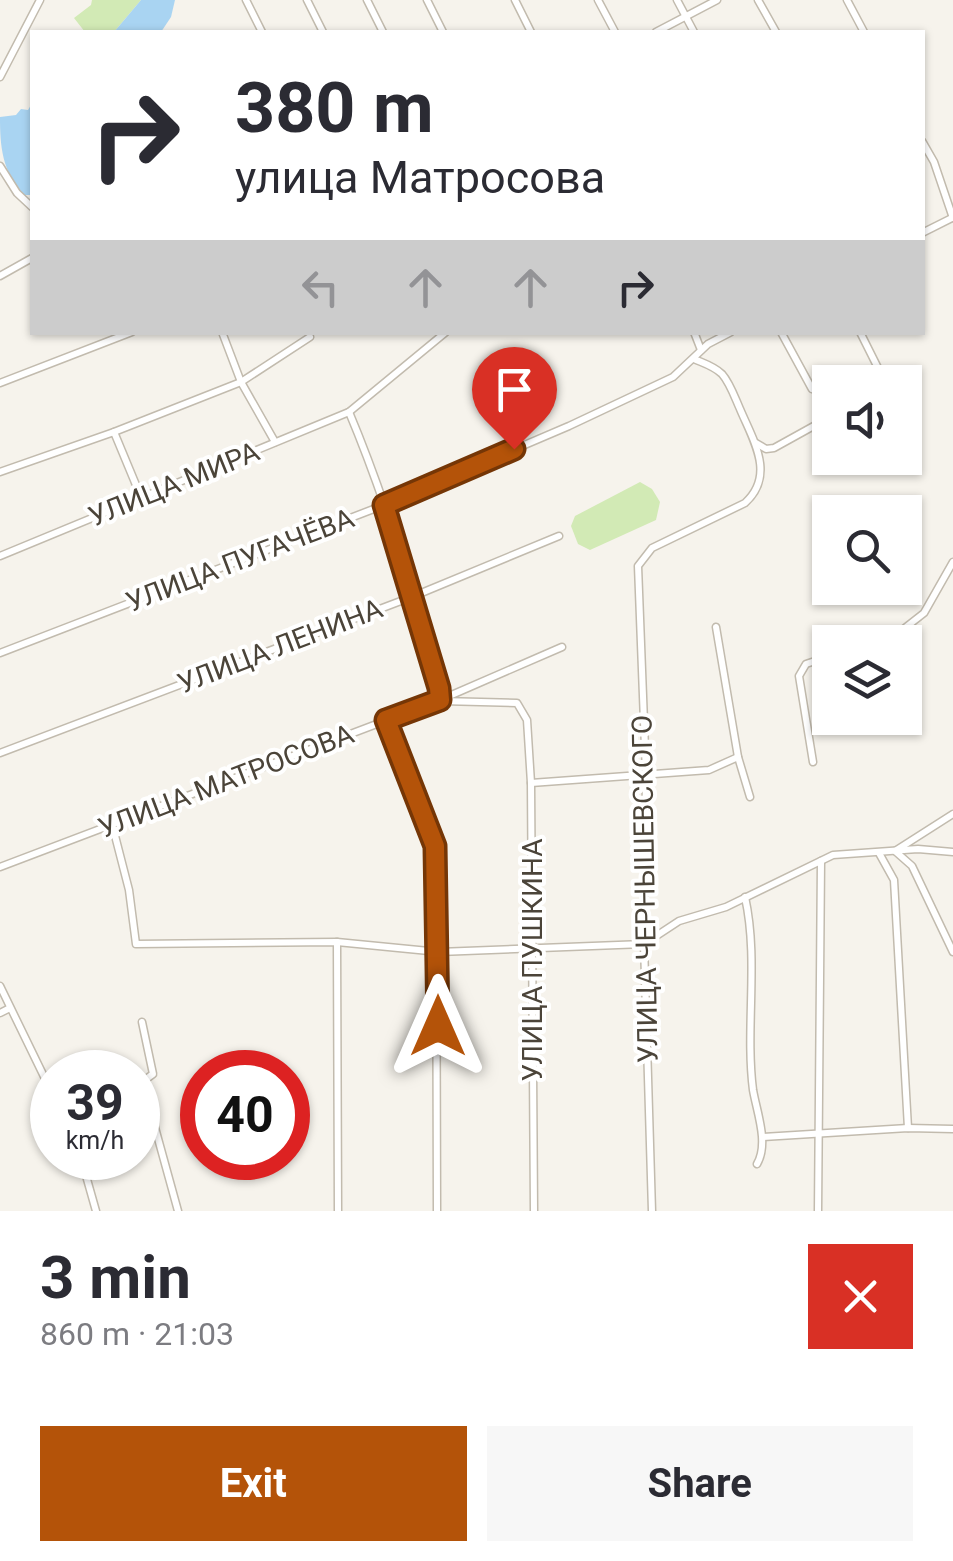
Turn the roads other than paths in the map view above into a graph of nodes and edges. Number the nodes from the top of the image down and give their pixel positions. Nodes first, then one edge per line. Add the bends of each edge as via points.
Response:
1 (40, 0) edge
2 (246, 0) edge
3 (307, 0) edge
4 (367, 0) edge
5 (427, 0) edge
6 (515, 0) edge
7 (598, 0) edge
8 (677, 0) edge
9 (717, 0) edge
10 (758, 0) edge
11 (847, 0) edge
12 (686, 17) junction
13 (261, 30) edge
14 (322, 30) edge
15 (383, 30) edge
16 (441, 30) edge
17 (530, 30) edge
18 (614, 30) edge
19 (660, 30) edge
20 (693, 30) edge
21 (775, 30) edge
22 (863, 30) edge
23 (2, 75) edge
24 (925, 146) edge
25 (0, 166) edge
26 (30, 204) edge
27 (953, 218) edge
28 (925, 232) edge
29 (30, 259) edge
30 (0, 276) edge
31 (124, 335) edge
32 (223, 335) edge
33 (442, 335) edge
34 (695, 335) edge
35 (726, 335) edge
36 (783, 335) edge
37 (862, 335) edge
38 (310, 337) dead end
39 (701, 350) junction
40 (694, 359) junction
41 (877, 365) edge
42 (242, 382) junction
43 (0, 383) edge
44 (812, 389) dead end
45 (349, 412) junction
46 (812, 428) edge
47 (114, 432) junction
48 (275, 442) junction
49 (755, 443) junction
50 (0, 472) edge
51 (141, 497) junction
52 (384, 505) junction
53 (560, 536) dead end
54 (0, 556) edge
55 (953, 562) edge
56 (414, 596) junction
57 (909, 625) edge
58 (716, 627) dead end
59 (562, 648) dead end
60 (0, 652) edge
61 (812, 662) edge
62 (440, 700) junction
63 (386, 720) junction
64 (0, 753) edge
65 (738, 757) junction
66 (813, 762) dead end
67 (646, 774) junction
68 (531, 783) junction
69 (750, 797) dead end
70 (953, 814) edge
71 (112, 824) junction
72 (894, 851) junction
73 (953, 852) edge
74 (879, 853) junction
75 (821, 861) junction
76 (0, 867) edge
77 (746, 897) junction
78 (338, 942) junction
79 (644, 944) junction
80 (532, 950) junction
81 (439, 952) junction
82 (953, 952) edge
83 (0, 986) edge
84 (10, 1008) junction
85 (0, 1013) edge
86 (142, 1022) dead end
87 (31, 1050) edge
88 (148, 1050) edge
89 (908, 1128) junction
90 (953, 1129) edge
91 (818, 1135) junction
92 (763, 1137) junction
93 (160, 1151) edge
94 (756, 1164) dead end
95 (87, 1180) edge
96 (96, 1211) edge
97 (178, 1211) edge
98 (338, 1211) edge
99 (437, 1211) edge
100 (534, 1211) edge
101 (652, 1211) edge
102 (818, 1211) edge

1 - 23 street
2 - 13 street
3 - 14 street
4 - 15 street
5 - 16 street
6 - 17 street
7 - 18 street
8 - 12 street
9 - 12 street
10 - 21 street
11 - 22 street
12 - 19 street
12 - 20 street
24 - 27 street
25 - 26 street
27 - 28 street
29 - 30 street
31 - 43 street
32 - 42 street
33 - 45 street, УЛИЦА МИРА
34 - 39 street
35 - 39 street
36 - 44 street
37 - 41 street
38 - 42 street
39 - 40 street, УЛИЦА ПУГАЧЁВА
40 - 49 street via 722,374
40 - 52 street, УЛИЦА ПУГАЧЁВА via 673,377
42 - 47 street
42 - 48 street
45 - 48 street, УЛИЦА МИРА
45 - 52 street
46 - 49 street via 774,448
47 - 50 street
47 - 51 street
48 - 51 street, УЛИЦА МИРА
49 - 67 street, УЛИЦА ЧЕРНЫШЕВСКОГО via 762,473 750,498 652,548 638,566
51 - 54 street, УЛИЦА МИРА
52 - 56 street
52 - 60 street, УЛИЦА ПУГАЧЁВА
53 - 56 street, УЛИЦА ЛЕНИНА
55 - 57 street via 924,613
56 - 62 street
56 - 64 street, УЛИЦА ЛЕНИНА
58 - 65 street
59 - 62 street, УЛИЦА МАТРОСОВА
61 - 66 street via 798,683
62 - 63 street, УЛИЦА МАТРОСОВА
62 - 68 street, УЛИЦА ПУШКИНА via 512,702 524,710
63 - 71 street, УЛИЦА МАТРОСОВА
63 - 81 street via 435,846
65 - 67 street via 709,770
65 - 69 street
67 - 68 street
67 - 79 street, УЛИЦА ЧЕРНЫШЕВСКОГО
68 - 80 street, УЛИЦА ПУШКИНА
70 - 72 street
71 - 76 street, УЛИЦА МАТРОСОВА
71 - 78 street via 136,944
72 - 73 street
72 - 74 street
72 - 82 street via 912,866
74 - 75 street via 841,853
74 - 89 street via 894,880
75 - 77 street
75 - 91 street
77 - 79 street via 679,921
77 - 92 street via 750,1066
78 - 81 street
78 - 98 street
79 - 80 street
79 - 101 street, УЛИЦА ЧЕРНЫШЕВСКОГО
80 - 81 street
80 - 100 street, УЛИЦА ПУШКИНА
81 - 99 street
83 - 84 street
84 - 85 street
84 - 87 street
86 - 88 street
89 - 90 street
89 - 91 street
91 - 92 street
91 - 102 street
92 - 94 street
93 - 97 street
95 - 96 street

